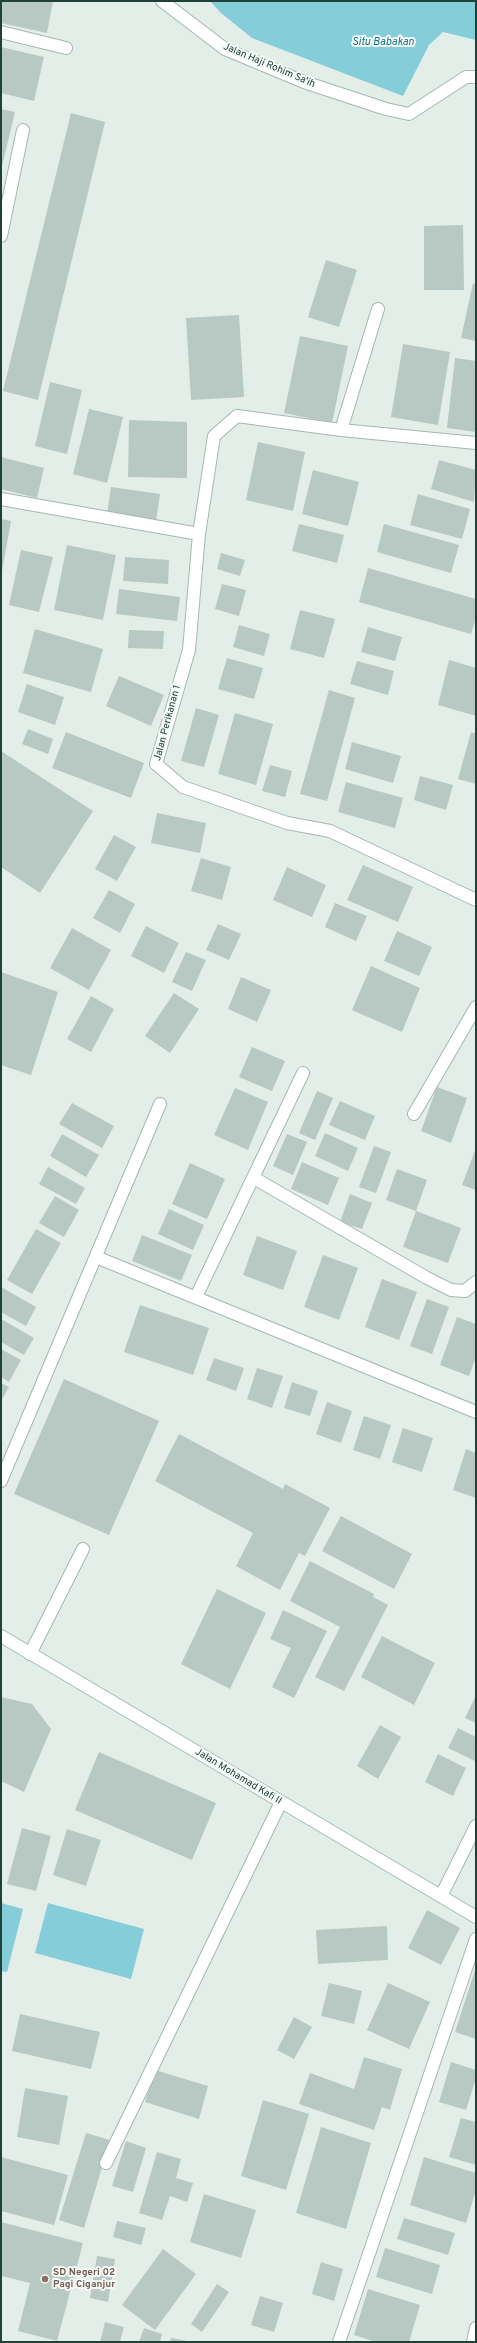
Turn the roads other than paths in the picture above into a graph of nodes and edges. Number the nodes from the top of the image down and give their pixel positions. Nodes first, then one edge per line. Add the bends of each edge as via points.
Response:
1 (162, 1) edge
2 (1, 32) edge
3 (66, 48) dead end
4 (476, 77) edge
5 (22, 130) dead end
6 (1, 236) edge
7 (378, 309) dead end
8 (341, 430) junction
9 (476, 443) edge
10 (1, 499) edge
11 (199, 534) junction
12 (476, 900) edge
13 (476, 1007) edge
14 (303, 1073) dead end
15 (160, 1104) dead end
16 (414, 1114) dead end
17 (254, 1178) junction
18 (96, 1257) junction
19 (476, 1282) edge
20 (196, 1297) junction
21 (476, 1412) edge
22 (1, 1481) edge
23 (83, 1549) dead end
24 (1, 1636) edge
25 (30, 1654) junction
26 (281, 1802) junction
27 (476, 1826) edge
28 (441, 1896) junction
29 (476, 1917) edge
30 (476, 1940) edge
31 (106, 2163) dead end
32 (476, 2328) edge
33 (339, 2342) edge
34 (473, 2342) edge

1 - 4 street, Jalan Haji Rohim Sa'ih via 225,49 304,82 386,109 409,114 466,77
2 - 3 street
5 - 6 street
7 - 8 street
8 - 9 street
8 - 11 street via 237,416 214,436
10 - 11 street
11 - 12 street, Jalan Perikanan 1 via 189,650 156,764 183,787 286,823 330,831
13 - 16 street
14 - 17 street
15 - 18 street
17 - 19 street via 451,1290 465,1291
17 - 20 street
18 - 20 street
18 - 22 street
20 - 21 street
23 - 25 street
24 - 25 street, Jalan Mohamad Kafi II
25 - 26 street, Jalan Mohamad Kafi II
26 - 28 street, Jalan Mohamad Kafi II
26 - 31 street
27 - 28 street
28 - 29 street, Jalan Mohamad Kafi II
30 - 33 street
32 - 34 street

